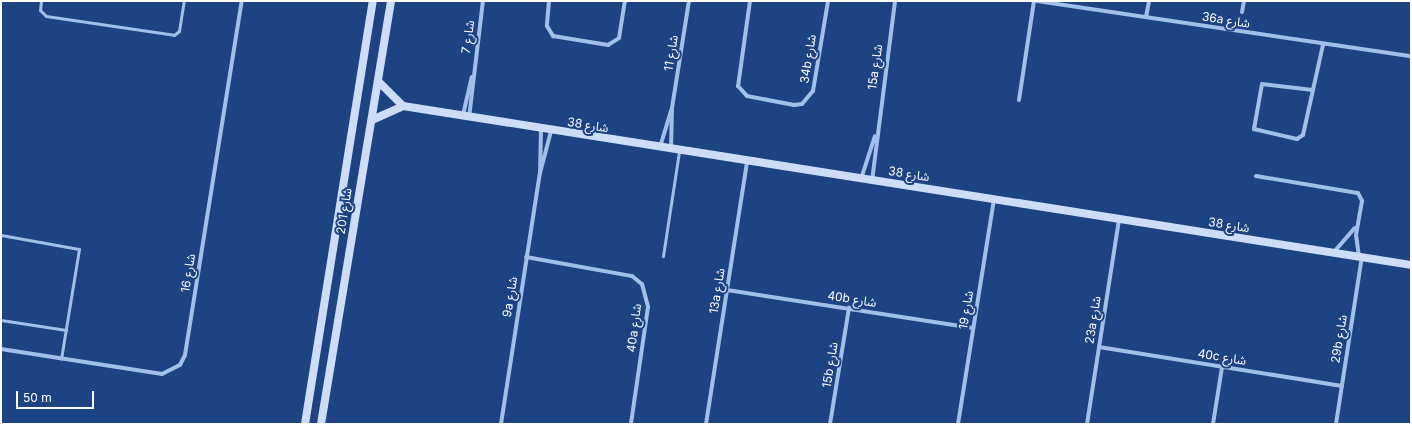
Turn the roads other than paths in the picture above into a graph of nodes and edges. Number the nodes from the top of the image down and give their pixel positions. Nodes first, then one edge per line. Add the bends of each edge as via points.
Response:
1 (41, 1) edge
2 (184, 1) edge
3 (242, 1) edge
4 (373, 1) edge
5 (391, 1) edge
6 (483, 1) edge
7 (550, 1) edge
8 (625, 1) edge
9 (689, 1) edge
10 (750, 1) edge
11 (828, 1) edge
12 (895, 1) edge
13 (1034, 1) edge
14 (1037, 1) edge
15 (1149, 1) edge
16 (1244, 1) edge
17 (1242, 12) dead end
18 (1146, 18) junction
19 (1323, 45) junction
20 (1411, 56) edge
21 (378, 81) junction
22 (1313, 90) junction
23 (1019, 100) dead end
24 (403, 106) junction
25 (672, 108) junction
26 (466, 117) junction
27 (372, 120) junction
28 (541, 129) junction
29 (551, 131) junction
30 (875, 136) junction
31 (660, 148) junction
32 (675, 150) junction
33 (747, 161) junction
34 (540, 173) junction
35 (1256, 176) dead end
36 (861, 179) junction
37 (872, 181) junction
38 (994, 200) junction
39 (1119, 219) junction
40 (1356, 228) junction
41 (1, 236) edge
42 (1333, 253) junction
43 (663, 256) dead end
44 (526, 257) junction
45 (1361, 257) junction
46 (1411, 265) edge
47 (727, 290) junction
48 (849, 308) junction
49 (1, 320) edge
50 (974, 328) junction
51 (66, 330) junction
52 (1099, 347) junction
53 (1, 349) edge
54 (61, 359) junction
55 (1222, 367) junction
56 (1342, 386) junction
57 (305, 424) edge
58 (321, 424) edge
59 (501, 424) edge
60 (631, 424) edge
61 (706, 424) edge
62 (830, 424) edge
63 (958, 424) edge
64 (1087, 424) edge
65 (1213, 424) edge
66 (1336, 424) edge

1 - 2 lane via 40,10 46,16 172,35 179,30
3 - 54 street, شارع 16 via 183,360 176,369 162,374
4 - 57 street, شارع 201
5 - 21 street, شارع 201
6 - 26 street, شارع 7
7 - 8 street via 547,26 553,36 608,45 618,38
9 - 25 street, شارع 11
10 - 11 street, 34b شارع via 738,86 747,96 794,105 806,101 813,91
12 - 30 street, 15a شارع
13 - 23 street
14 - 18 street, 36a شارع
15 - 18 street
16 - 17 street
18 - 19 street, 36a شارع
19 - 20 street, 36a شارع
19 - 22 street
21 - 24 street
21 - 27 street, شارع 201
22 - 22 street via 1301,138 1254,129 1262,84
24 - 26 street, شارع 38
24 - 27 street
25 - 31 street, شارع 11
25 - 32 street, شارع 11
26 - 28 street, شارع 38
27 - 58 street, شارع 201
28 - 29 street, شارع 38
28 - 34 street, 9a شارع
29 - 31 street, شارع 38
29 - 34 street, 9a شارع
30 - 36 street, 15a شارع
30 - 37 street, 15a شارع
31 - 32 street, شارع 38
32 - 33 street, شارع 38
32 - 43 lane
33 - 36 street, شارع 38
33 - 47 street, 13a شارع
34 - 44 street, 9a شارع
35 - 40 street via 1354,191 1362,201
36 - 37 street, شارع 38
37 - 38 street, شارع 38
38 - 39 street, شارع 38
38 - 50 street, شارع 19
39 - 42 street, شارع 38
39 - 52 street, 23a شارع
40 - 42 street
40 - 45 street, 29b شارع
41 - 51 lane via 79,250
42 - 45 street, شارع 38
44 - 59 street, 9a شارع
44 - 60 street, 40a شارع via 632,276 642,284 648,307
45 - 46 street, شارع 38
45 - 56 street, 29b شارع
47 - 48 street, 40b شارع
47 - 61 street, 13a شارع
48 - 50 street, 40b شارع
48 - 62 street, 15b شارع
49 - 51 lane
50 - 63 street, شارع 19
51 - 54 lane
52 - 55 street, 40c شارع
52 - 64 street, 23a شارع
53 - 54 street, شارع 16
55 - 56 street, 40c شارع
55 - 65 street
56 - 66 street, 29b شارع

